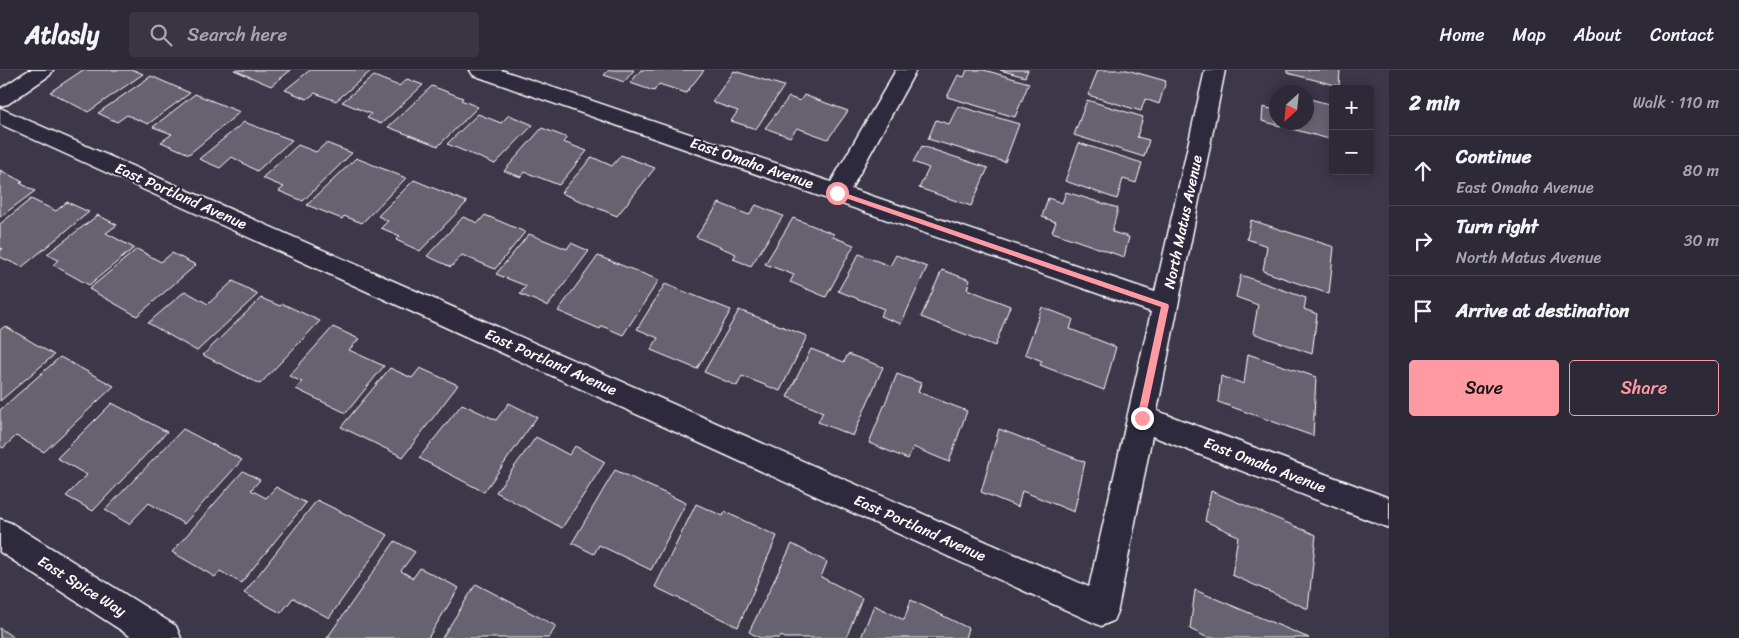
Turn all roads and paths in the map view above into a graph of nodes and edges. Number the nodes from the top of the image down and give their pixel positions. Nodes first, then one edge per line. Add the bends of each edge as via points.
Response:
1 (43, 70) edge
2 (480, 70) edge
3 (906, 70) edge
4 (1215, 70) edge
5 (0, 99) edge
6 (0, 115) edge
7 (837, 193) junction
8 (1165, 306) junction
9 (1142, 418) junction
10 (1389, 512) edge
11 (0, 534) edge
12 (1101, 609) joint
13 (164, 638) edge

1 - 5 street
2 - 7 street, East Omaha Avenue
3 - 7 street
4 - 8 street, North Matus Avenue
6 - 12 street, East Portland Avenue
7 - 8 street, East Omaha Avenue
8 - 9 street, North Matus Avenue
9 - 10 street, East Omaha Avenue
9 - 12 street, North Matus Avenue
11 - 13 street, East Spice Way

